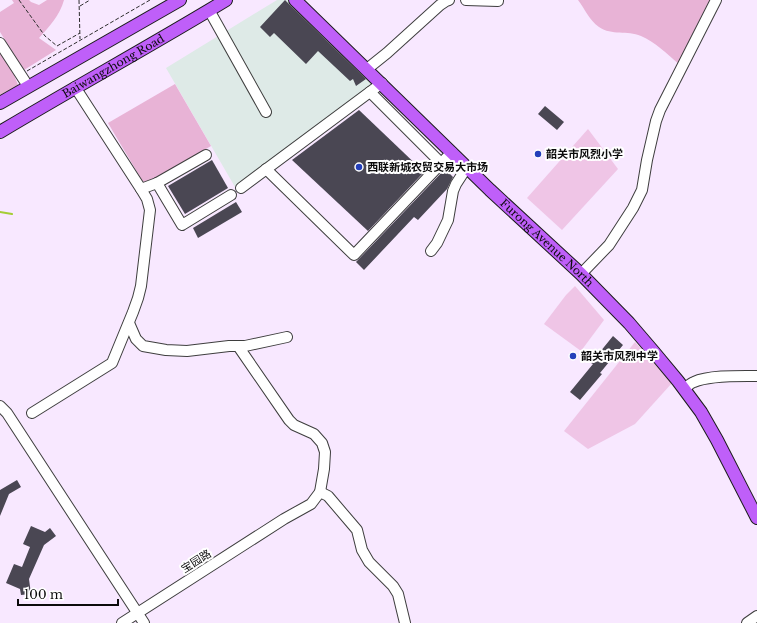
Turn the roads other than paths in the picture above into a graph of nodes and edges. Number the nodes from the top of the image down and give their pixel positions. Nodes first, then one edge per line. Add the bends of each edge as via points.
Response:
1 (180, 0) edge
2 (226, 0) edge
3 (295, 0) edge
4 (449, 0) edge
5 (466, 0) edge
6 (716, 0) edge
7 (498, 1) edge
8 (209, 10) junction
9 (0, 44) edge
10 (367, 69) junction
11 (382, 83) junction
12 (28, 86) junction
13 (75, 87) junction
14 (370, 92) junction
15 (0, 102) edge
16 (266, 112) dead end
17 (0, 132) edge
18 (452, 152) junction
19 (206, 154) dead end
20 (441, 163) junction
21 (467, 167) junction
22 (266, 169) junction
23 (157, 184) junction
24 (241, 188) dead end
25 (141, 189) junction
26 (231, 195) dead end
27 (431, 251) dead end
28 (581, 274) junction
29 (129, 323) junction
30 (287, 337) dead end
31 (238, 346) junction
32 (757, 376) edge
33 (684, 389) junction
34 (0, 406) edge
35 (32, 413) dead end
36 (320, 492) junction
37 (757, 518) edge
38 (137, 613) junction
39 (757, 616) edge
40 (122, 623) edge
41 (144, 623) edge
42 (405, 623) edge
43 (747, 623) edge

1 - 12 main road
2 - 8 main road, Baiwangzhong Road
3 - 10 main road, Furong Avenue North
4 - 10 street
5 - 7 street
6 - 28 street via 660,110 642,190 609,245
8 - 13 main road, Baiwangzhong Road
8 - 16 street
9 - 12 street
10 - 11 main road, Furong Avenue North
11 - 14 street
11 - 18 main road, Furong Avenue North
12 - 15 main road
13 - 17 main road, Baiwangzhong Road
13 - 25 street
14 - 20 street
14 - 22 street
18 - 20 street
18 - 21 main road, Furong Avenue North
19 - 23 street
20 - 22 street via 354,255
21 - 27 street via 456,184 448,220
21 - 28 main road, Furong Avenue North
22 - 24 street
23 - 25 street
23 - 26 street via 182,226
25 - 29 street via 150,210 141,286
28 - 33 main road, Furong Avenue North via 629,323
29 - 31 street via 136,339 143,346 187,351
29 - 35 street via 112,363
30 - 31 street
31 - 36 street via 289,420 314,434 322,443 325,452
32 - 33 street via 702,379 694,381
33 - 37 main road, Furong Avenue North via 717,440
34 - 38 street
36 - 38 street, 宝园路 via 311,504
36 - 42 street via 328,496 357,530 362,550 398,594
38 - 40 street, 宝园路
38 - 41 street
39 - 43 street

